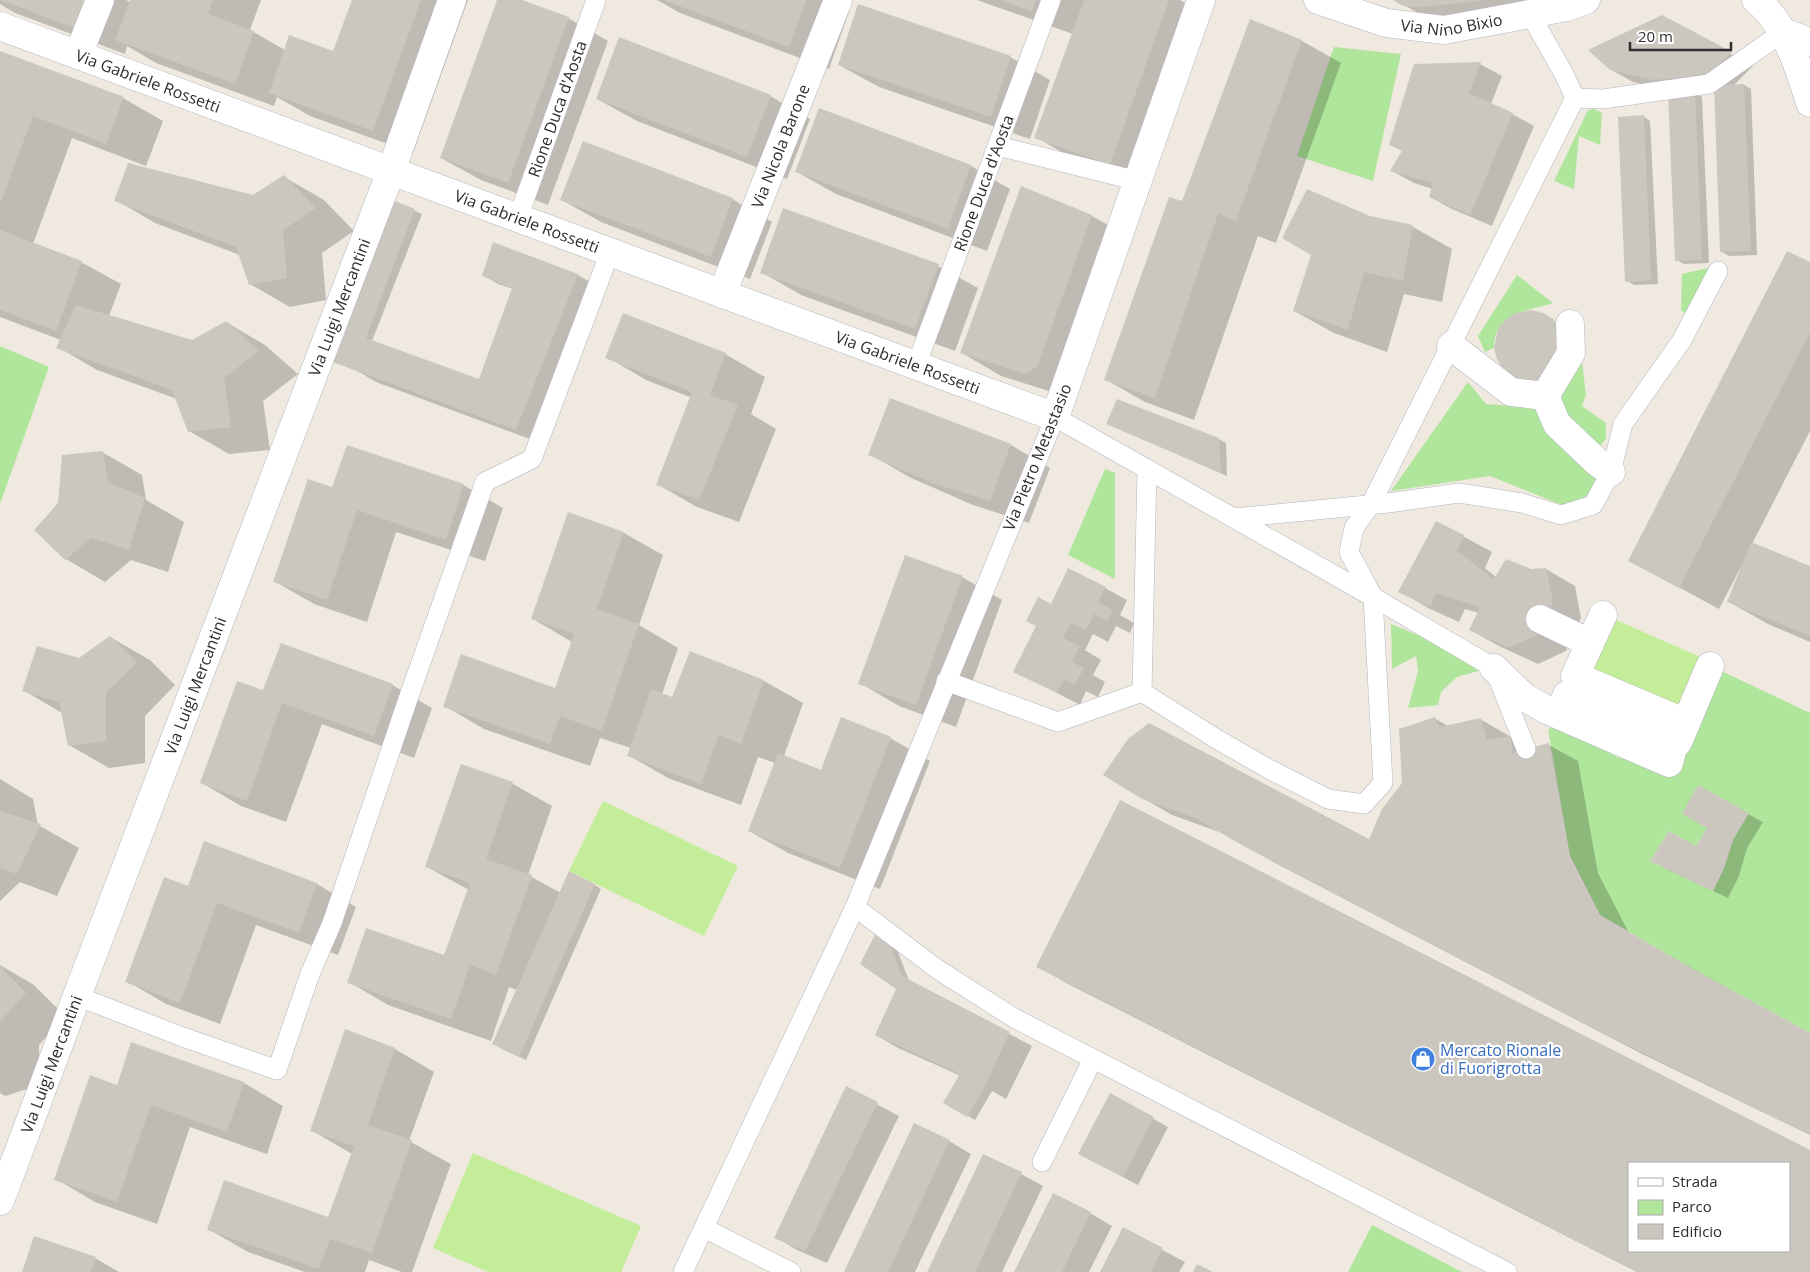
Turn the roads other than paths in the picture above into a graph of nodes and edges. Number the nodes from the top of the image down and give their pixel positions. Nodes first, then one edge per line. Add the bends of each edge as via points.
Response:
1 (100, 0) edge
2 (452, 0) edge
3 (596, 0) edge
4 (838, 0) edge
5 (1051, 0) edge
6 (1201, 0) edge
7 (1318, 0) edge
8 (1586, 0) edge
9 (1756, 0) edge
10 (1530, 14) junction
11 (0, 26) edge
12 (1782, 32) junction
13 (1810, 42) edge
14 (78, 55) junction
15 (1810, 56) edge
16 (1575, 98) junction
17 (1810, 104) edge
18 (998, 146) junction
19 (391, 171) junction
20 (1138, 181) junction
21 (518, 218) junction
22 (610, 252) junction
23 (1718, 271) dead end
24 (722, 294) junction
25 (1570, 324) dead end
26 (1450, 346) junction
27 (916, 366) junction
28 (1545, 396) junction
29 (1055, 417) junction
30 (1147, 469) junction
31 (1611, 472) junction
32 (1371, 504) junction
33 (1234, 518) junction
34 (1373, 597) junction
35 (1603, 615) dead end
36 (1540, 619) dead end
37 (1590, 643) junction
38 (1710, 666) dead end
39 (1494, 668) junction
40 (946, 681) junction
41 (1142, 692) junction
42 (1686, 724) junction
43 (1526, 749) dead end
44 (856, 907) junction
45 (77, 996) junction
46 (1093, 1058) junction
47 (1042, 1162) dead end
48 (0, 1201) edge
49 (704, 1228) junction
50 (683, 1272) edge
51 (791, 1272) edge
52 (1507, 1272) edge

1 - 14 street
2 - 19 street, Via Luigi Mercantini
3 - 21 lane, Rione Duca d'Aosta
4 - 24 street, Via Nicola Barone
5 - 18 lane, Rione Duca d'Aosta
6 - 20 street, Via Pietro Metastasio
7 - 10 street, Via Nino Bixio via 1386,23 1444,30
8 - 10 street, Via Nino Bixio
9 - 12 street
10 - 16 lane
11 - 14 street, Via Gabriele Rossetti
12 - 13 street
12 - 15 street
12 - 16 lane via 1709,84 1603,99
12 - 17 street
14 - 19 street, Via Gabriele Rossetti
16 - 26 lane
18 - 20 lane
18 - 27 lane, Rione Duca d'Aosta
19 - 21 street, Via Gabriele Rossetti
19 - 45 street, Via Luigi Mercantini
20 - 29 street, Via Pietro Metastasio
21 - 22 street, Via Gabriele Rossetti
22 - 24 street, Via Gabriele Rossetti
22 - 45 lane via 532,459 485,482 277,1070
23 - 31 lane via 1682,340 1623,424
24 - 27 street, Via Gabriele Rossetti
25 - 28 street via 1571,353
26 - 28 street via 1511,392
26 - 32 lane
27 - 29 street, Via Gabriele Rossetti
28 - 31 street via 1558,424
29 - 30 lane
29 - 40 lane, Via Pietro Metastasio
30 - 33 lane
30 - 41 lane
31 - 32 lane via 1593,506 1560,515 1522,503 1459,493
32 - 33 lane
32 - 34 lane via 1354,528 1349,552
33 - 34 lane
34 - 39 lane
34 - 41 lane via 1383,783 1364,804 1328,799 1222,742
35 - 37 street
36 - 37 street
37 - 42 street via 1575,676
38 - 42 street
39 - 42 street via 1524,697 1547,710 1668,763 1672,751 1562,706 1567,695 1678,742
39 - 43 lane
40 - 41 lane via 1058,722
40 - 44 lane, Via Pietro Metastasio
44 - 46 lane via 937,968 1014,1018
44 - 49 lane, Via Pietro Metastasio
45 - 48 street, Via Luigi Mercantini
46 - 47 lane
46 - 52 lane
49 - 50 lane, Via Pietro Metastasio
49 - 51 lane

